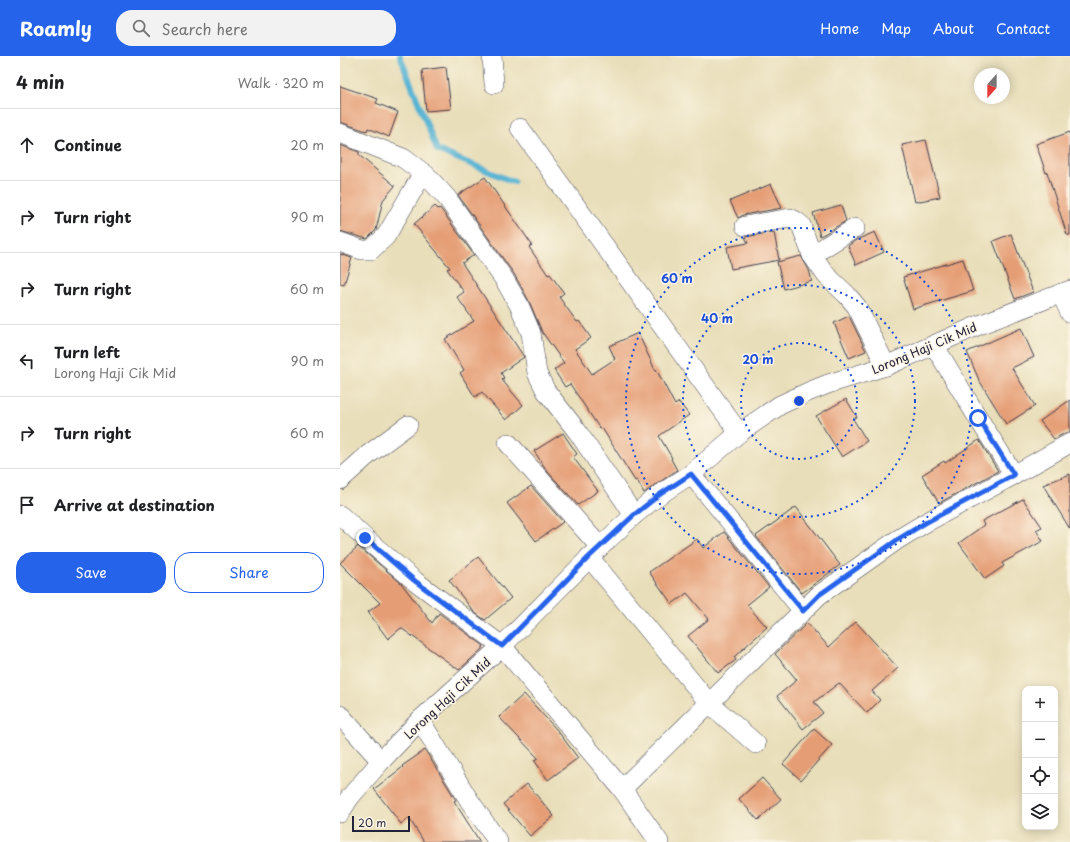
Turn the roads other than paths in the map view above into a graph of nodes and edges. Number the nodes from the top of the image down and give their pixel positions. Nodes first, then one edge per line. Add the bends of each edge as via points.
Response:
1 (492, 56) edge
2 (494, 84) dead end
3 (520, 128) dead end
4 (340, 133) edge
5 (424, 174) junction
6 (745, 226) dead end
7 (855, 228) dead end
8 (340, 242) edge
9 (812, 255) junction
10 (1065, 292) edge
11 (1070, 313) edge
12 (934, 345) junction
13 (886, 366) junction
14 (408, 425) dead end
15 (739, 433) junction
16 (508, 443) dead end
17 (1070, 443) edge
18 (691, 474) junction
19 (1014, 475) junction
20 (340, 480) edge
21 (340, 515) edge
22 (634, 515) junction
23 (595, 552) junction
24 (803, 611) junction
25 (502, 646) junction
26 (709, 703) junction
27 (340, 716) edge
28 (420, 720) junction
29 (756, 744) dead end
30 (381, 761) junction
31 (622, 789) junction
32 (340, 813) edge
33 (498, 842) edge
34 (659, 842) edge

1 - 2 street
3 - 15 street
4 - 5 street via 403,158
5 - 8 street via 386,236 371,250 362,250
5 - 22 street via 446,198 504,280 519,305 530,333 537,373 546,391
6 - 9 street via 790,218 801,225
7 - 9 street
9 - 13 street via 826,275 857,307
10 - 11 street
10 - 12 street, Lorong Haji Cik Mid
12 - 13 street, Lorong Haji Cik Mid
12 - 19 street
13 - 15 street, Lorong Haji Cik Mid via 808,392 780,405
14 - 20 street
15 - 18 street, Lorong Haji Cik Mid
16 - 23 street
17 - 19 street
18 - 22 street, Lorong Haji Cik Mid
18 - 24 street
19 - 24 street via 897,540 819,595
21 - 25 street via 415,581
22 - 23 street, Lorong Haji Cik Mid
23 - 25 street, Lorong Haji Cik Mid
23 - 26 street
24 - 26 street
25 - 28 street, Lorong Haji Cik Mid
25 - 31 street
26 - 29 street
26 - 31 street
27 - 30 street
28 - 30 street, Lorong Haji Cik Mid
28 - 33 street
30 - 32 street, Lorong Haji Cik Mid via 350,797
31 - 34 street

